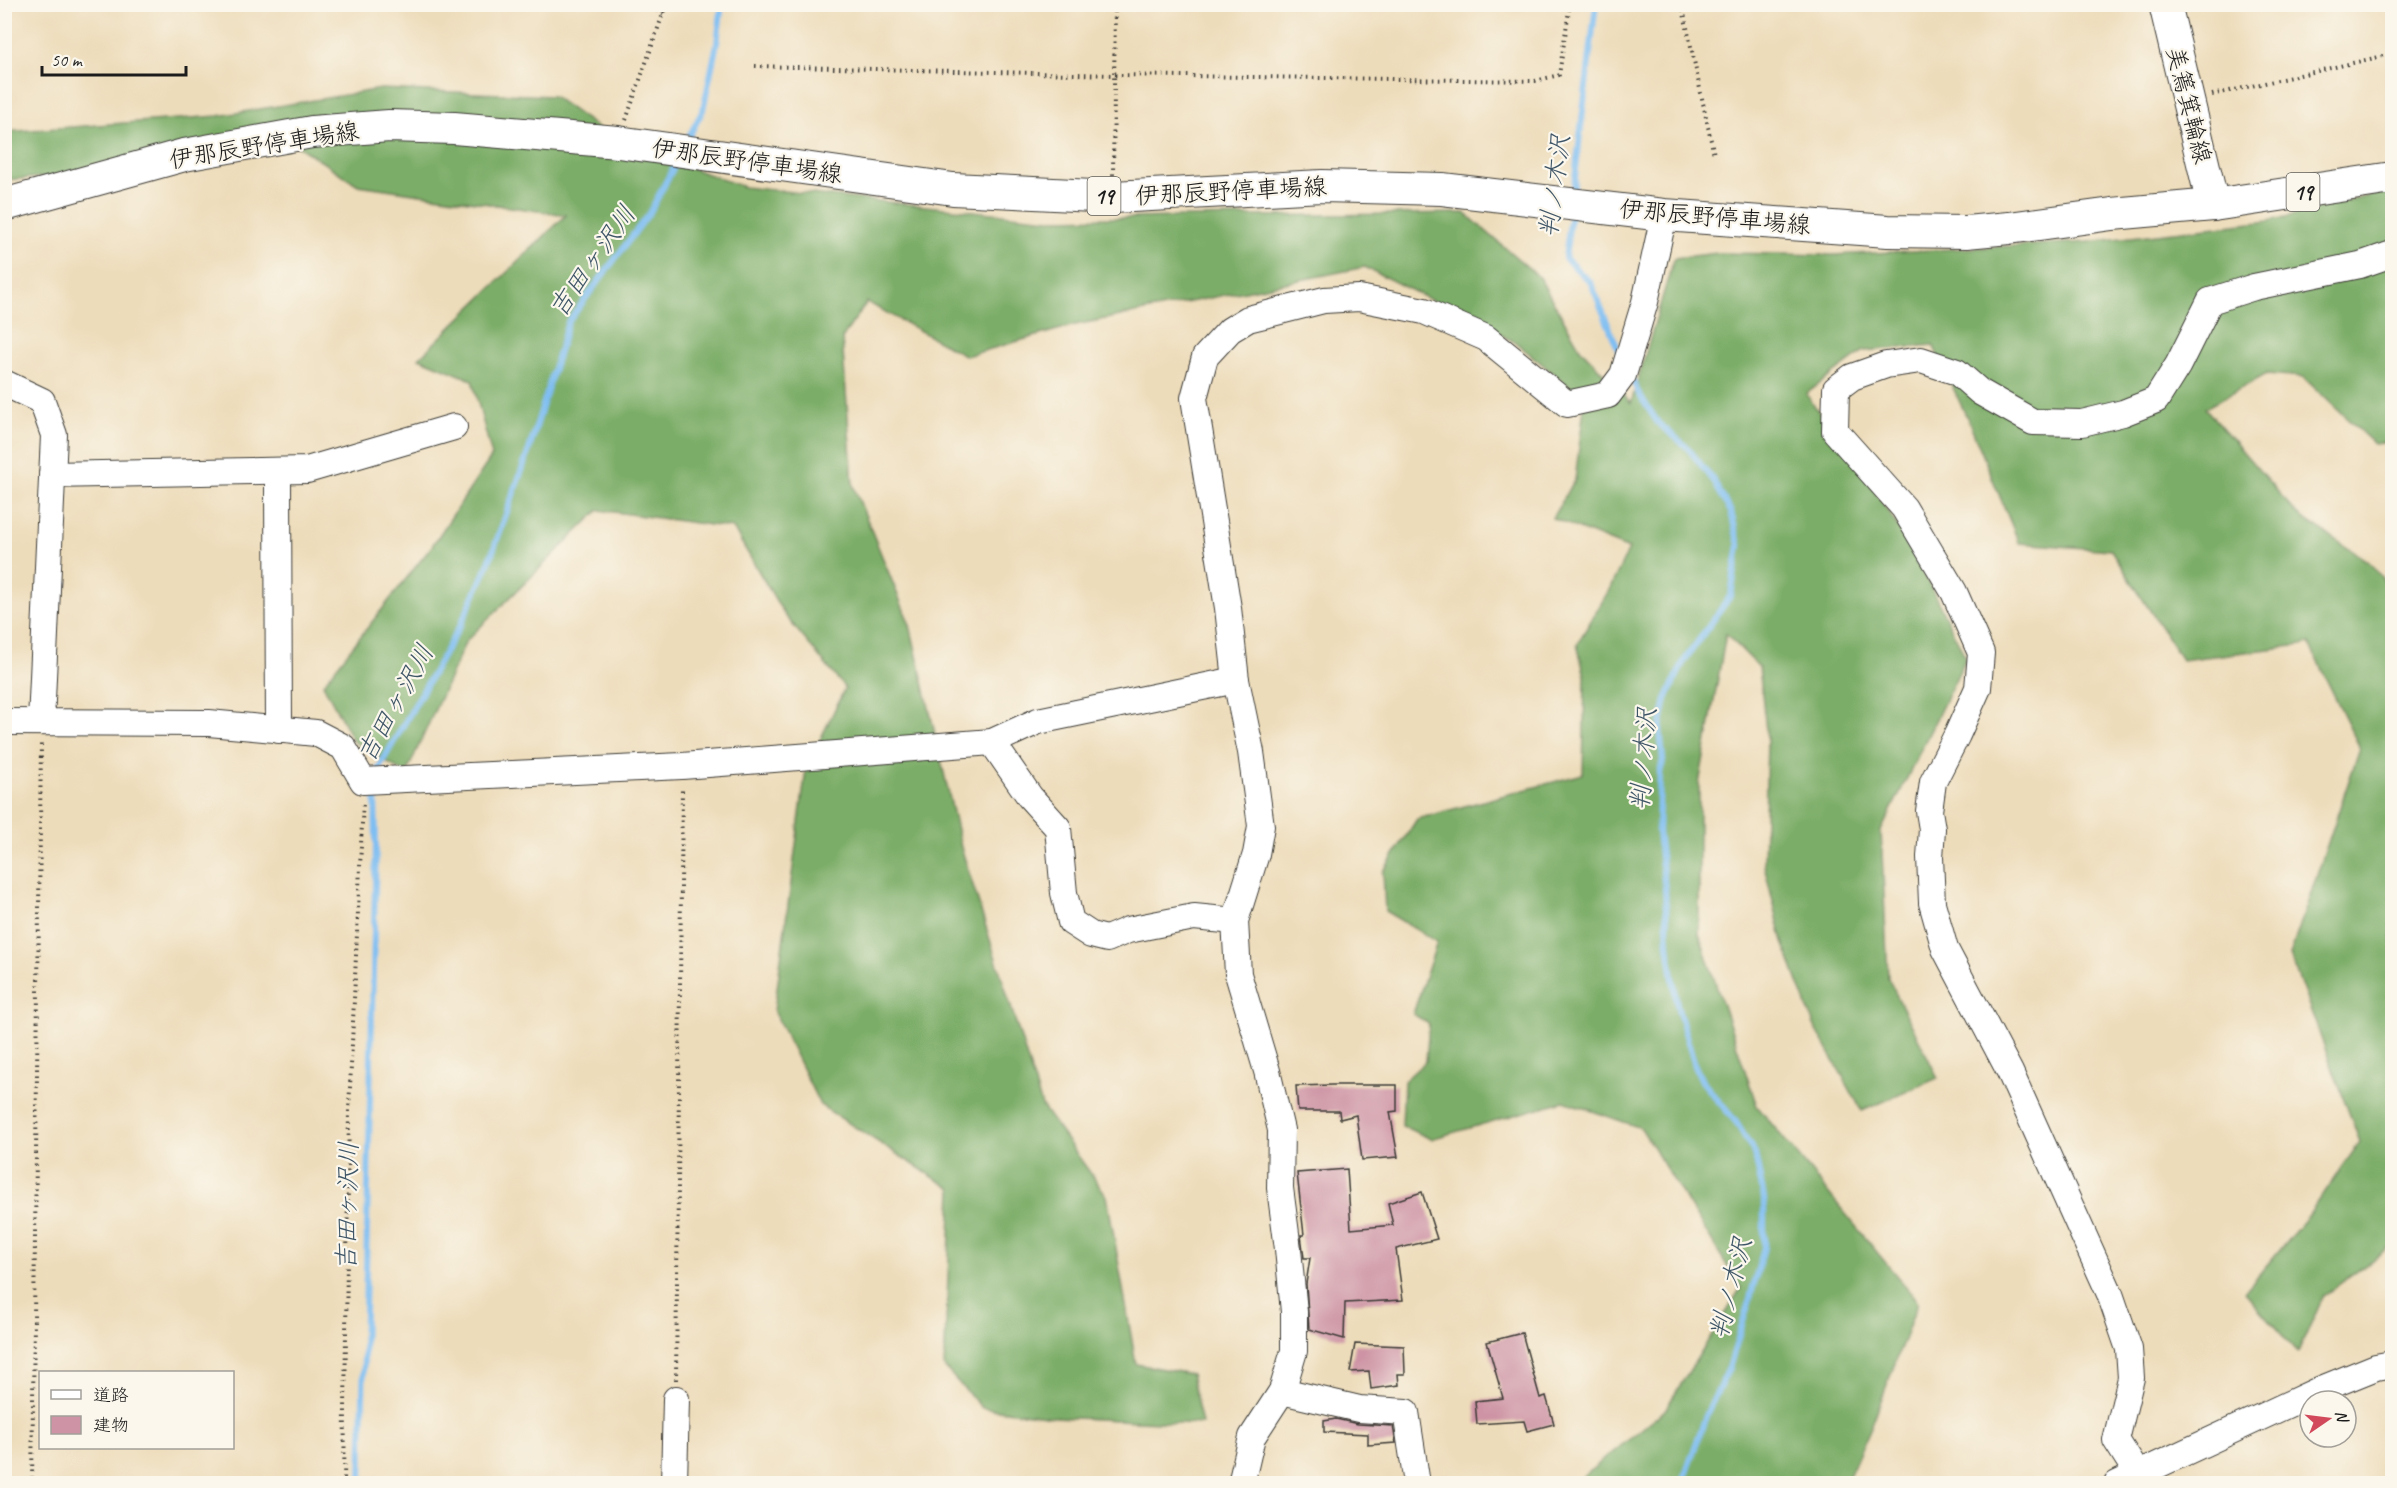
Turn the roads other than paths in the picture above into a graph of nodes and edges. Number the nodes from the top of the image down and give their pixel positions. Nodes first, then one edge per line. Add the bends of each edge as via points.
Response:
1 (2165, 4) edge
2 (2392, 176) edge
3 (4, 205) edge
4 (2213, 205) junction
5 (1664, 215) junction
6 (2392, 254) edge
7 (4, 383) edge
8 (454, 428) dead end
9 (52, 475) junction
10 (278, 480) dead end
11 (1236, 680) junction
12 (4, 722) edge
13 (41, 722) junction
14 (279, 730) junction
15 (992, 742) junction
16 (1235, 921) junction
17 (2392, 1364) edge
18 (1282, 1391) junction
19 (676, 1399) road end
20 (2133, 1480) edge
21 (674, 1484) edge
22 (1241, 1484) edge
23 (1417, 1484) edge

1 - 4 main road, 美篶箕輪線
2 - 4 main road, 伊那辰野停車場線 / 19
3 - 5 main road, 伊那辰野停車場線 / 19 via 184,155 312,132 389,126 618,142 953,189 1113,197 1322,186 1442,189
4 - 5 main road, 伊那辰野停車場線 / 19 via 1966,232 1888,231
5 - 11 street via 1645,302 1623,375 1608,395 1566,404 1486,338 1424,311 1359,298 1324,300 1248,320 1230,330 1211,350 1205,357 1194,398
6 - 20 street via 2210,301 2156,400 2113,416 2082,423 2033,422 1980,392 1957,372 1921,360 1886,365 1852,377 1836,389 1835,431 1904,508 1954,592 1981,653 1978,688 1933,782 1929,811 1932,903 1945,949 2010,1072 2110,1294 2129,1349 2131,1378 2116,1440
7 - 9 street via 42,401 54,435
8 - 9 street via 307,470
9 - 13 street
10 - 14 street
11 - 15 street via 1038,721
11 - 16 street via 1261,826
12 - 13 street
13 - 14 street via 209,723
14 - 15 street via 315,733 343,747 363,781 682,766
15 - 16 street via 1030,797 1058,828 1071,922 1107,939 1128,930 1194,917
16 - 18 street via 1238,974 1281,1130 1280,1188 1294,1312 1294,1351
17 - 20 street via 2300,1398
18 - 22 street via 1252,1437
18 - 23 street via 1359,1409 1406,1412
19 - 21 street

